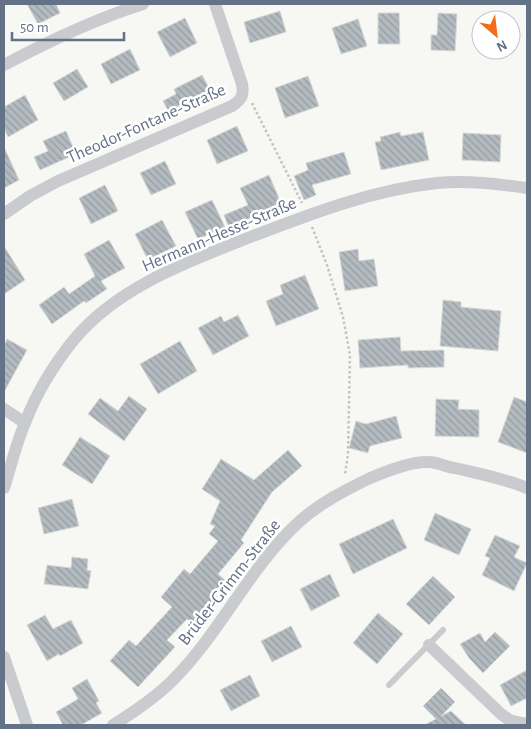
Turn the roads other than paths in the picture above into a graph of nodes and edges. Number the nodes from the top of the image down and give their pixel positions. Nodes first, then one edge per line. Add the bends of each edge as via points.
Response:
1 (143, 4) edge
2 (215, 4) edge
3 (4, 65) edge
4 (527, 188) edge
5 (4, 214) edge
6 (4, 409) edge
7 (25, 422) junction
8 (4, 488) edge
9 (527, 488) edge
10 (443, 630) dead end
11 (429, 645) junction
12 (4, 657) edge
13 (389, 685) dead end
14 (527, 724) edge
15 (27, 725) edge
16 (113, 725) edge

1 - 3 street via 60,36
2 - 5 street, Theodor-Fontane-Straße via 242,84 242,98 232,106 58,181
4 - 7 street, Hermann-Hesse-Straße via 488,183 439,183 390,190 308,215 156,278 96,316 73,341 51,370
6 - 7 street
7 - 8 street, Hermann-Hesse-Straße
9 - 16 street, Brüder-Grimm-Straße via 483,473 430,462 395,469 343,491 300,521 273,549 174,680
10 - 11 lane
11 - 13 lane
11 - 14 street via 500,714 511,721
12 - 15 street

